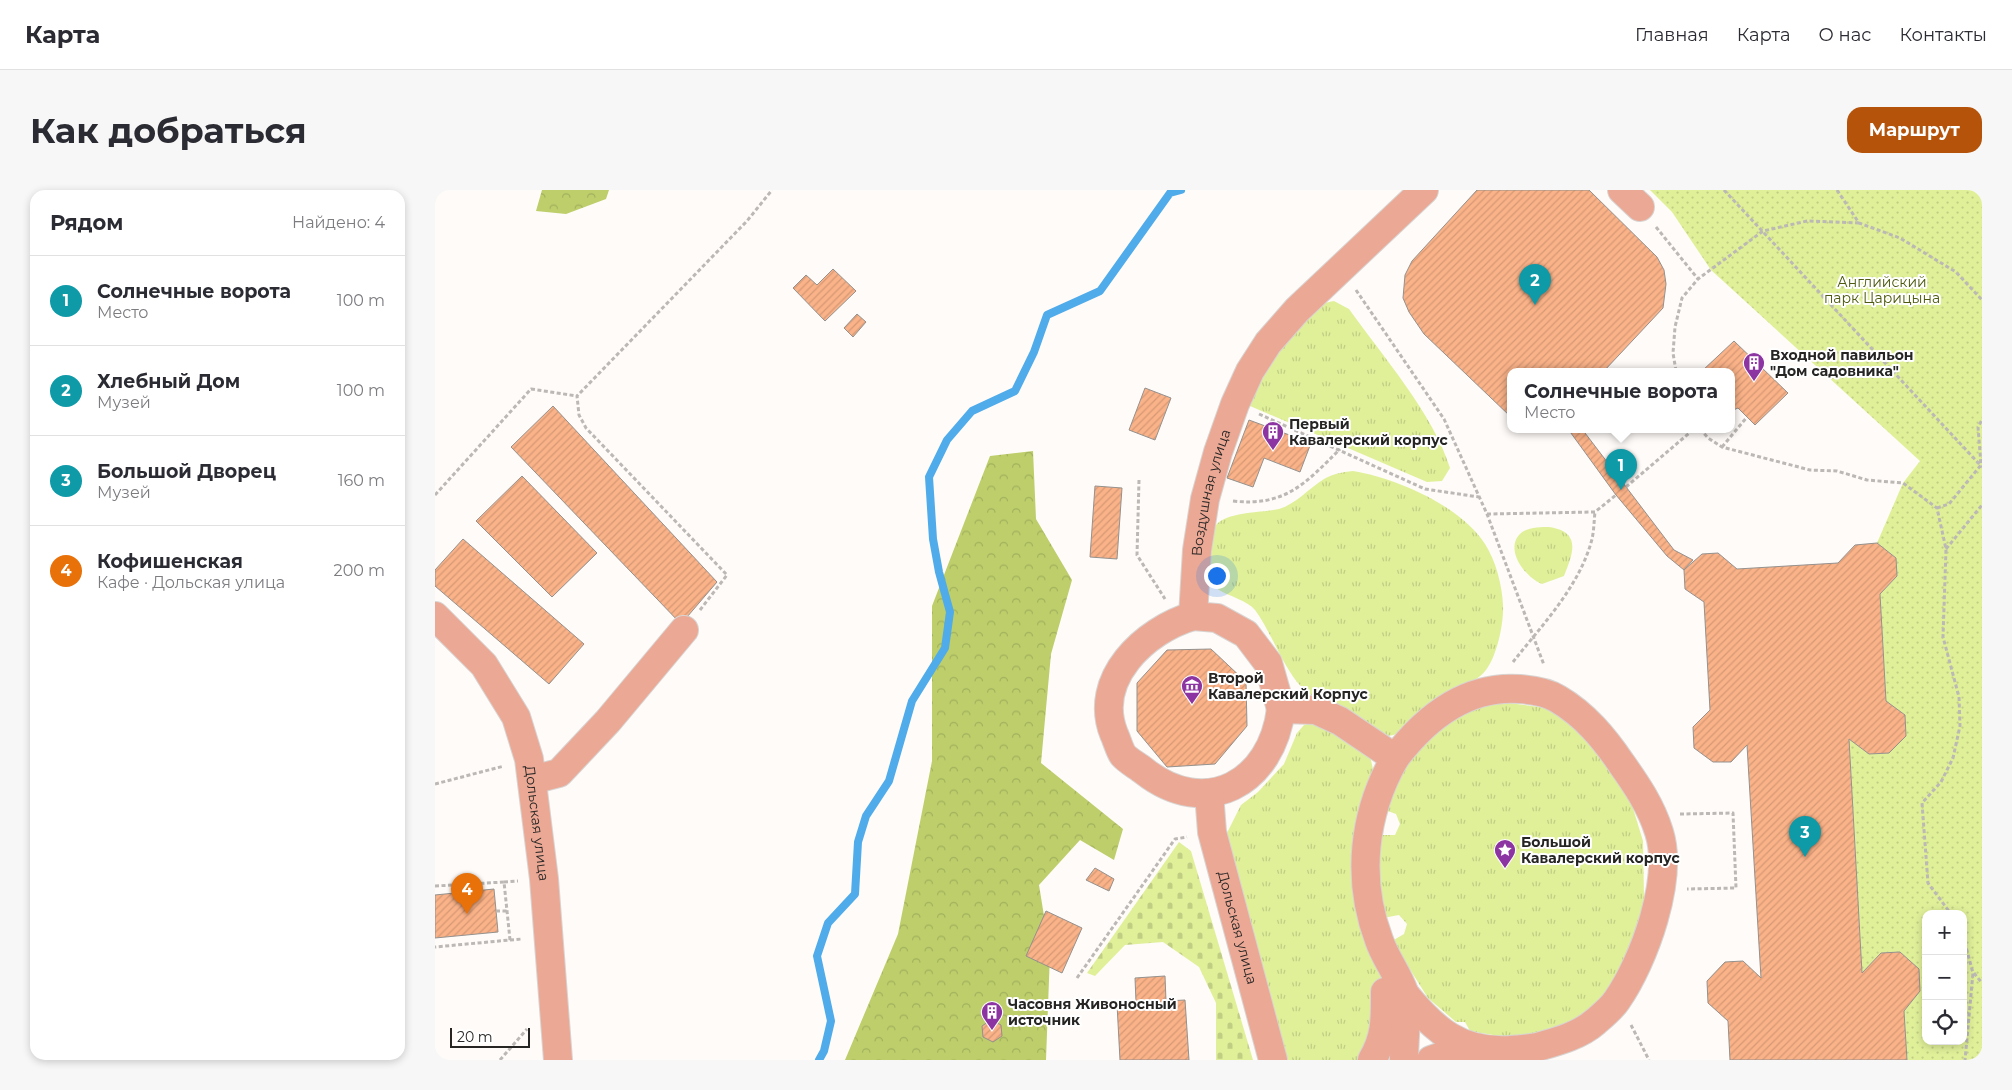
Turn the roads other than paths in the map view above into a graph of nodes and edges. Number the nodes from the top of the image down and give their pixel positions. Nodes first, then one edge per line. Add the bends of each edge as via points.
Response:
1 (1424, 190) edge
2 (435, 616) edge
3 (1186, 618) junction
4 (684, 630) road end
5 (1281, 709) junction
6 (1395, 758) junction
7 (530, 769) junction
8 (1209, 793) junction
9 (1404, 1000) junction
10 (1460, 1054) edge
11 (557, 1060) edge
12 (1273, 1060) edge
13 (1372, 1060) edge
14 (1404, 1060) edge

1 - 3 street, Воздушная улица via 1297,310 1268,342 1251,371 1235,404 1205,499
2 - 7 street, Дольская улица via 484,665 516,717
3 - 5 street via 1217,618 1246,634 1268,663
3 - 8 street via 1141,643 1123,664 1110,691 1111,725 1123,754 1154,779 1180,790
4 - 7 street via 608,721 559,773
5 - 6 street via 1316,710 1340,721
5 - 8 street via 1279,728 1271,749 1257,769 1237,784
6 - 9 street via 1382,781 1371,814 1364,854 1367,896 1379,941
6 - 10 street via 1410,738 1446,707 1491,689 1533,690 1557,698 1582,716 1605,739 1641,791 1660,833 1663,866 1658,902 1645,947 1617,1001 1593,1024 1567,1038 1533,1048
7 - 11 street, Дольская улица via 544,879
8 - 12 street, Дольская улица via 1211,832
9 - 10 street via 1444,1034
9 - 13 street via 1385,979 1385,1026
9 - 14 street

